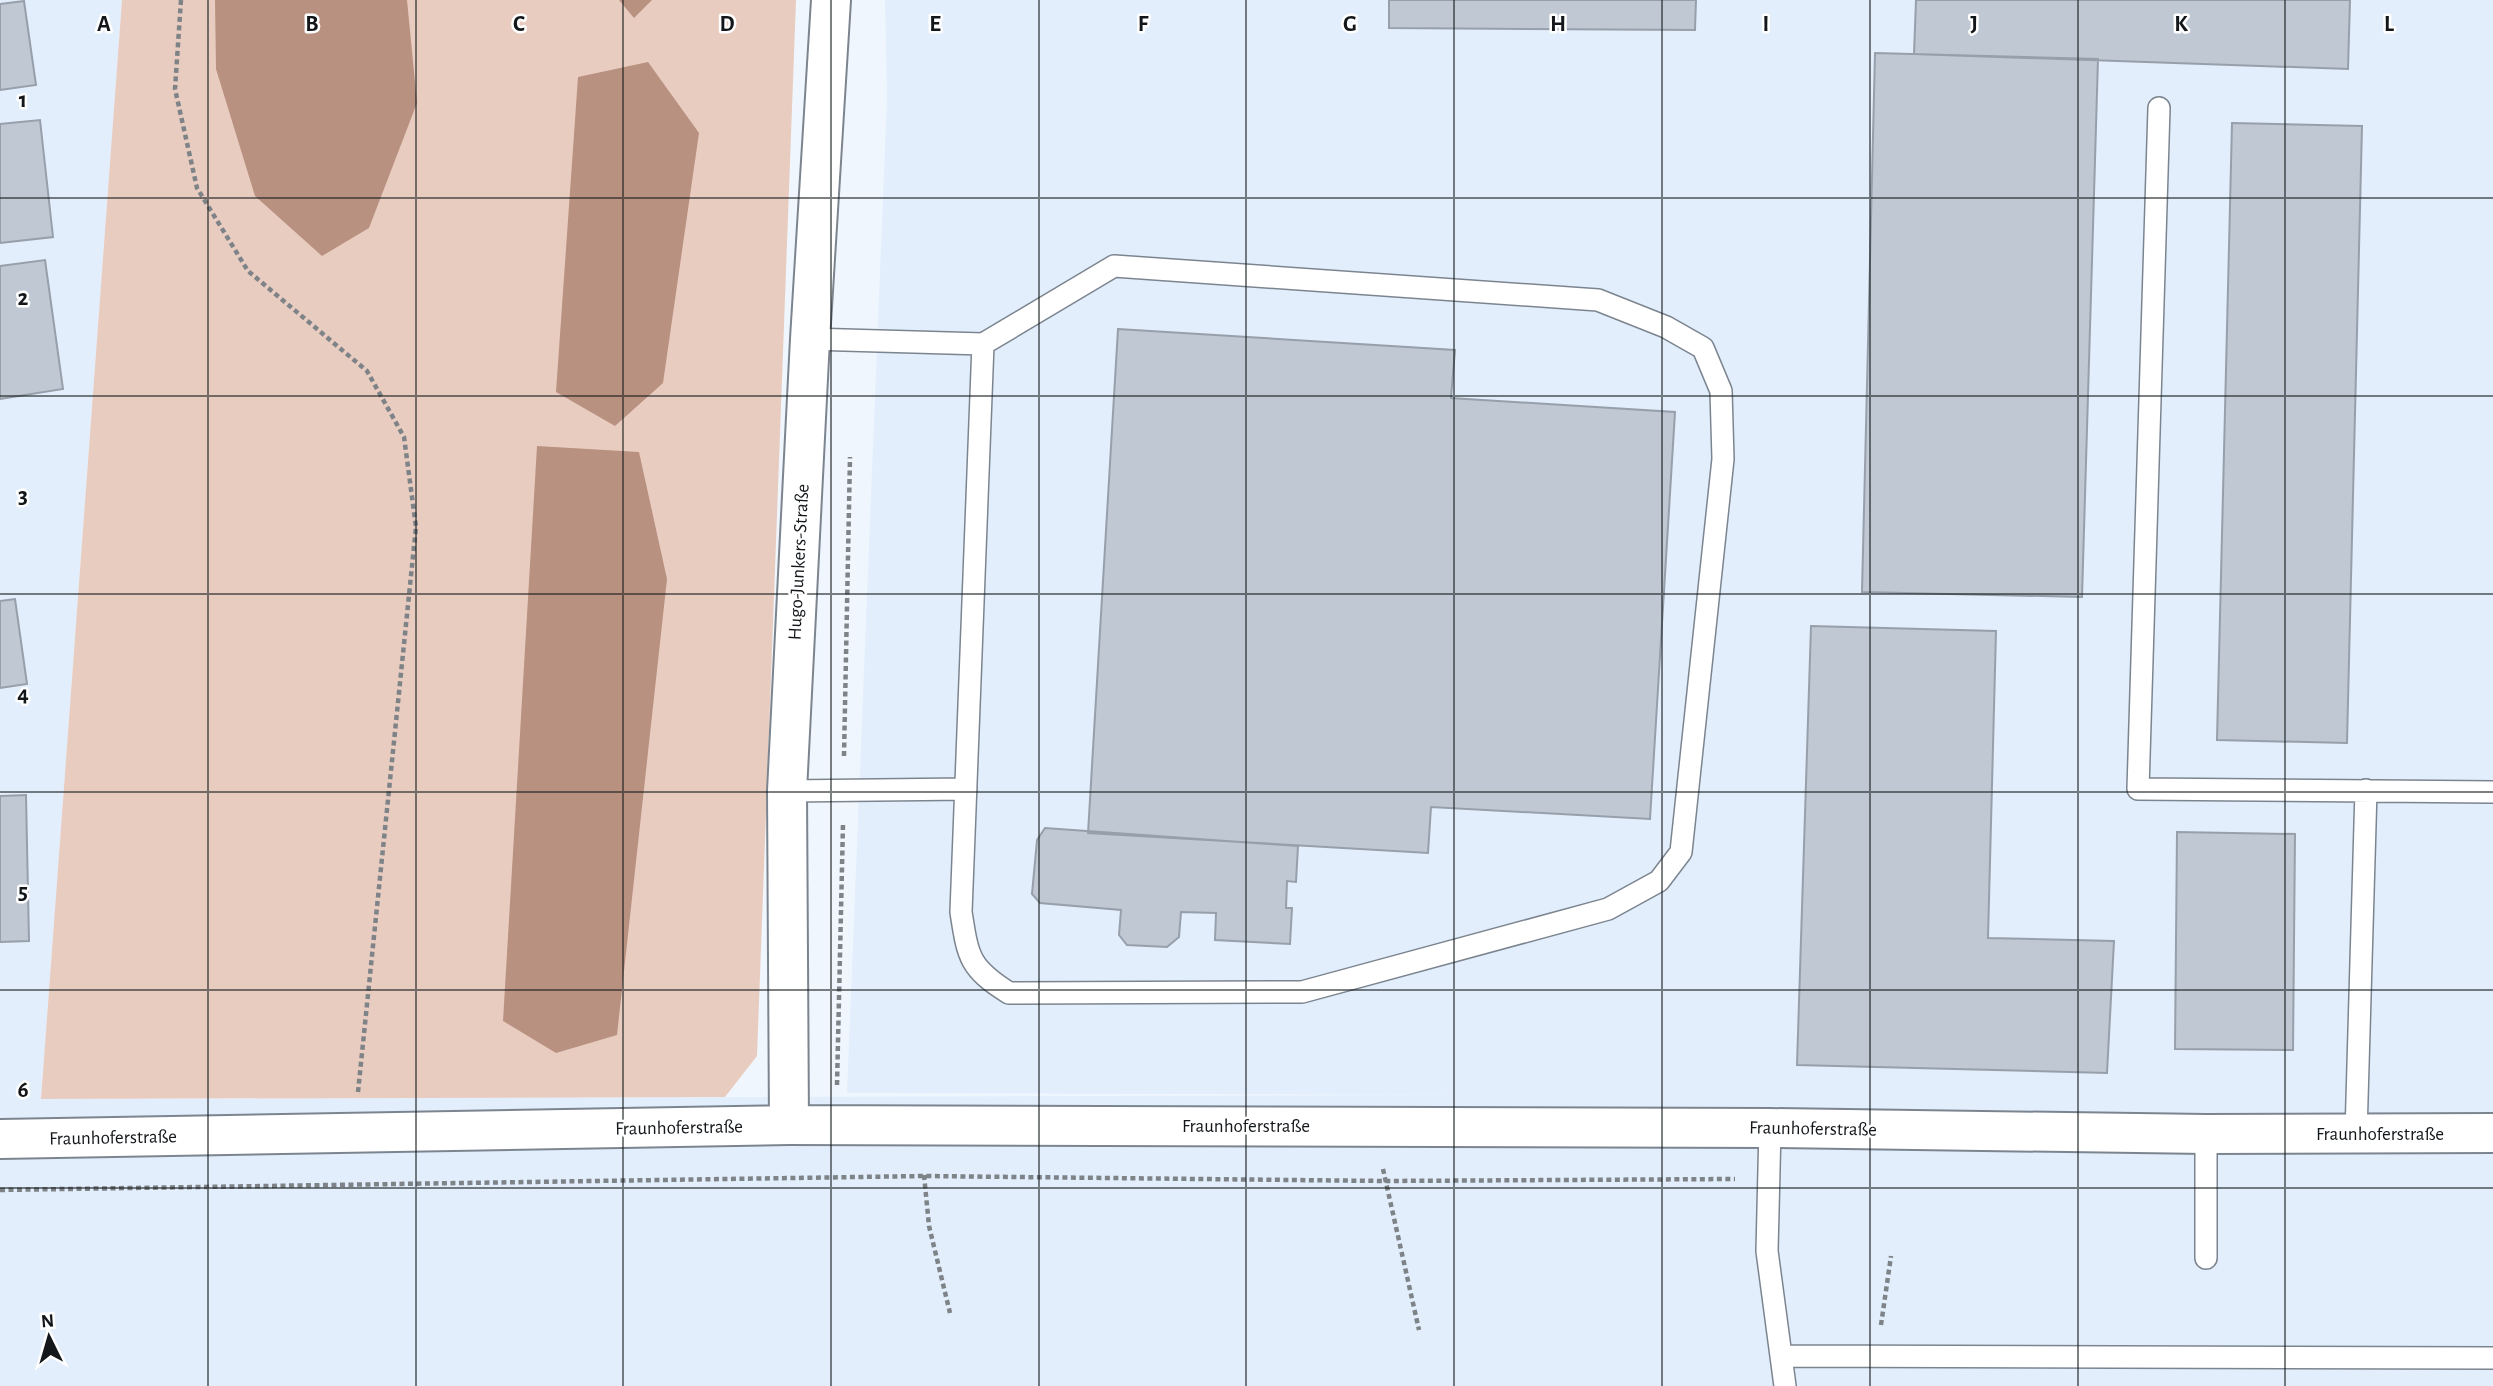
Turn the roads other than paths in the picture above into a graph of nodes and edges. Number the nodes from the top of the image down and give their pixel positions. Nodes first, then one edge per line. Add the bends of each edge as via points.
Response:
1 (831, 0) edge
2 (2159, 108) dead end
3 (810, 339) junction
4 (983, 344) junction
5 (966, 789) junction
6 (2366, 790) junction
7 (787, 791) junction
8 (2493, 792) edge
9 (789, 1125) junction
10 (1770, 1128) junction
11 (2493, 1133) edge
12 (2206, 1134) junction
13 (2356, 1134) junction
14 (0, 1139) edge
15 (2206, 1258) dead end
16 (1782, 1356) junction
17 (2493, 1358) edge
18 (1785, 1386) edge

1 - 3 street, Hugo-Junkers-Straße
2 - 6 lane via 2138,789
3 - 4 lane
3 - 7 street, Hugo-Junkers-Straße
4 - 5 lane
4 - 5 lane via 1114,266 1598,300 1667,327 1703,348 1721,391 1723,459 1681,852 1659,881 1608,909 1302,992 1009,993 985,978 967,950 961,912
5 - 7 lane
6 - 8 lane
6 - 13 lane
7 - 9 street, Hugo-Junkers-Straße
9 - 10 street, Fraunhoferstraße
9 - 14 street, Fraunhoferstraße
10 - 12 street, Fraunhoferstraße
10 - 16 lane via 1767,1251
11 - 13 street, Fraunhoferstraße
12 - 13 street, Fraunhoferstraße
12 - 15 lane
16 - 17 lane
16 - 18 lane

